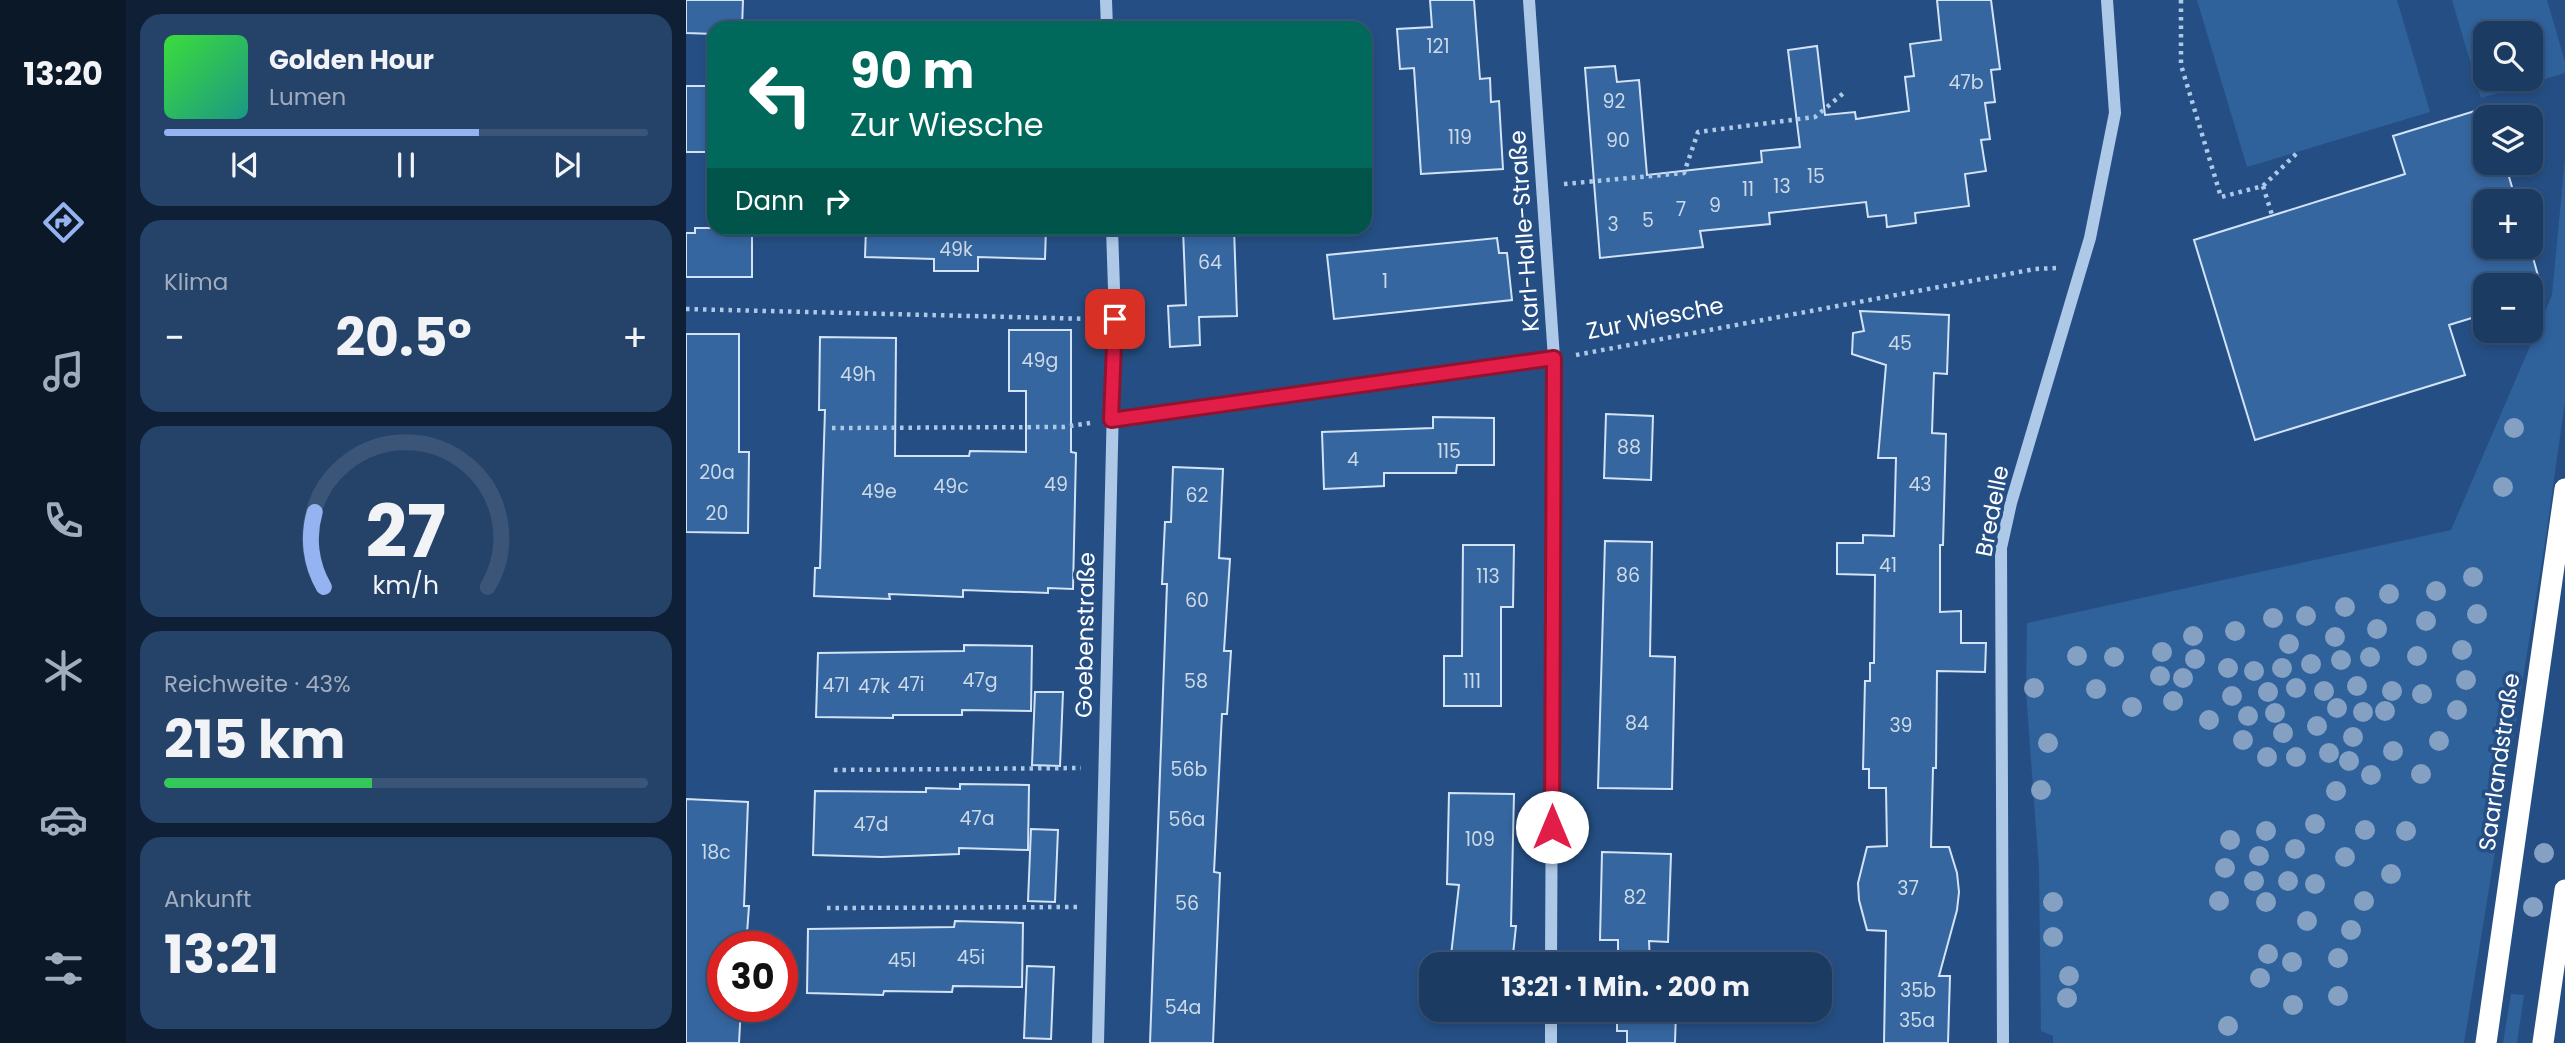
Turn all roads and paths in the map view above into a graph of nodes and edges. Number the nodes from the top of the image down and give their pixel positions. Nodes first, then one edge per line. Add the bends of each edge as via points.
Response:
1 (1106, 0) edge
2 (1528, 0) edge
3 (2107, 0) edge
4 (2181, 0) edge
5 (1107, 21) edge
6 (1846, 91) dead end
7 (2298, 152) dead end
8 (1542, 186) junction
9 (2263, 186) junction
10 (2272, 215) dead end
11 (1112, 235) edge
12 (2080, 267) junction
13 (686, 309) edge
14 (1115, 319) junction
15 (1554, 358) junction
16 (1111, 420) junction
17 (1063, 427) dead end
18 (832, 428) dead end
19 (2565, 489) edge
20 (1103, 768) junction
21 (834, 770) dead end
22 (2565, 890) edge
23 (1100, 906) junction
24 (827, 908) dead end
25 (1551, 952) edge
26 (1551, 1022) edge
27 (1098, 1043) edge
28 (1551, 1043) edge
29 (2003, 1043) edge
30 (2486, 1043) edge
31 (2543, 1043) edge

1 - 5 street
2 - 8 street, Karl-Halle-Straße
3 - 12 street, Bredelle via 2115,113
4 - 9 path via 2180,65 2221,197
6 - 8 path via 1815,117 1698,132 1684,173
7 - 9 path
8 - 15 street, Karl-Halle-Straße
9 - 10 path
11 - 14 street, Goebenstraße
12 - 15 path, Zur Wiesche via 2035,269
12 - 29 street, Bredelle via 2001,548
13 - 14 path
14 - 16 street, Goebenstraße
15 - 16 street
15 - 25 street, Karl-Halle-Straße
16 - 20 street, Goebenstraße
17 - 18 path
19 - 30 highway, Saarlandstraße
20 - 21 path
20 - 23 street, Goebenstraße
22 - 31 highway
23 - 24 path
23 - 27 street, Goebenstraße
26 - 28 street

